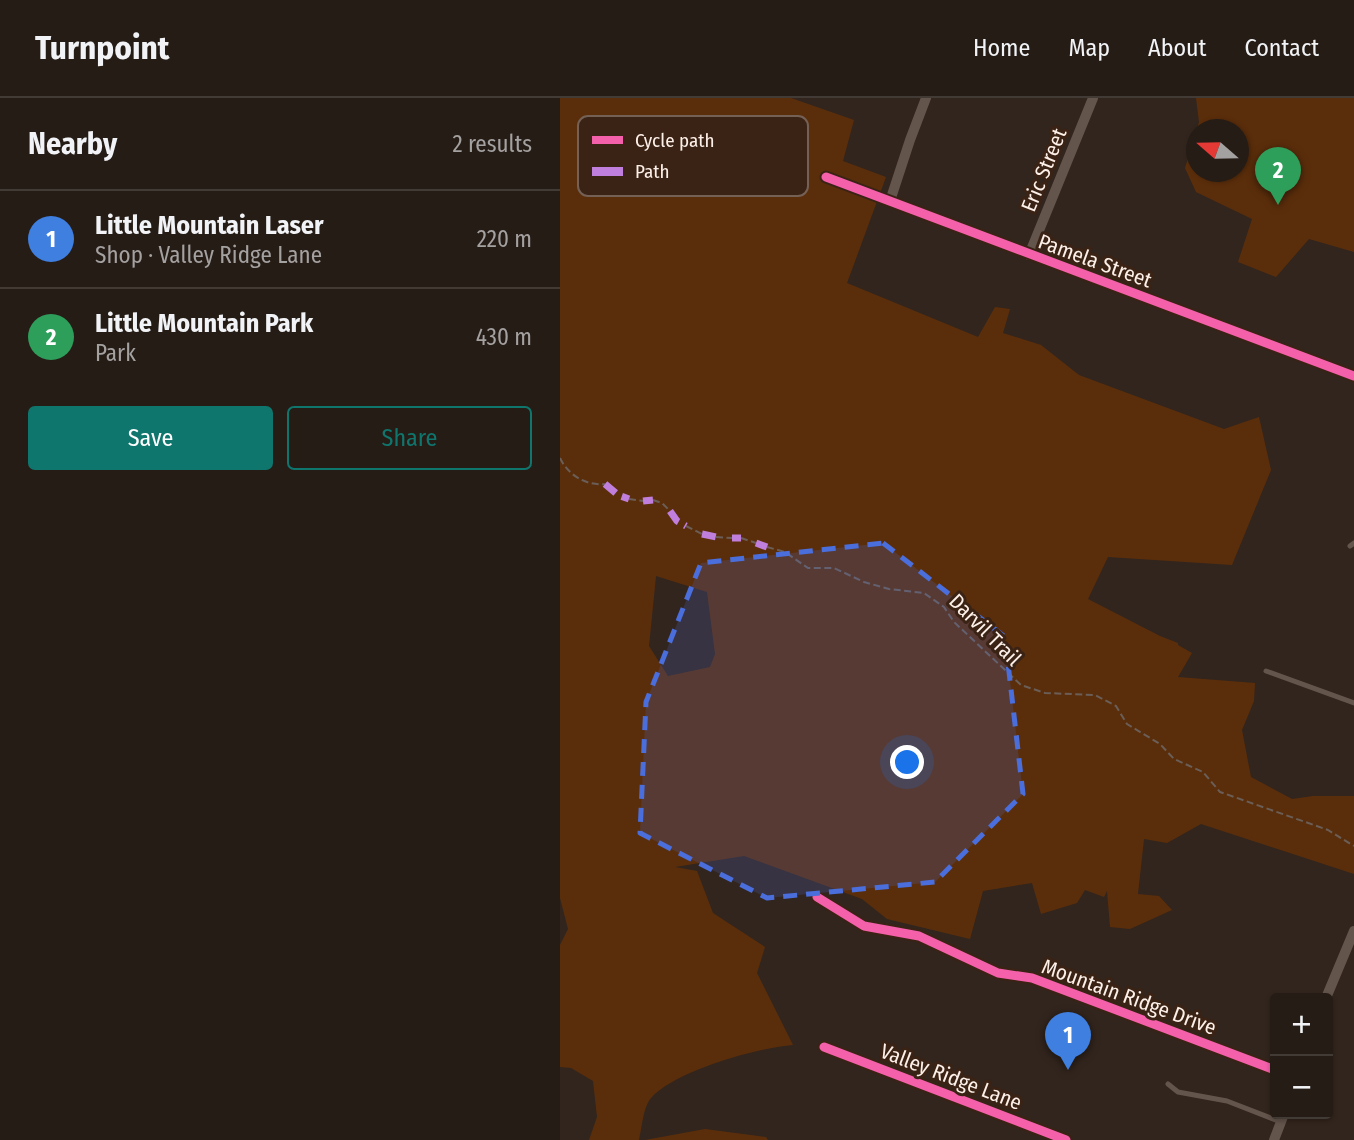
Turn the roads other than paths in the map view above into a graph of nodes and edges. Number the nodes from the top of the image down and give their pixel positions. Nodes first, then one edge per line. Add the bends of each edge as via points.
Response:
1 (926, 98) edge
2 (1093, 98) edge
3 (825, 177) dead end
4 (890, 201) junction
5 (1029, 255) junction
6 (1354, 376) edge
7 (1266, 671) dead end
8 (1354, 703) edge
9 (817, 897) dead end
10 (1354, 931) edge
11 (1328, 993) edge
12 (824, 1047) dead end
13 (1270, 1068) edge
14 (1168, 1084) dead end
15 (1270, 1114) edge
16 (1283, 1119) edge
17 (1066, 1140) edge
18 (1274, 1140) edge

1 - 4 street
2 - 5 street, Eric Street
3 - 4 street, Pamela Street
4 - 5 street, Pamela Street
5 - 6 street, Pamela Street
7 - 8 lane
9 - 13 street, Mountain Ridge Drive via 864,926 919,936 998,973 1032,978
10 - 11 street
12 - 17 street, Valley Ridge Lane
14 - 15 lane via 1178,1092
16 - 18 street

